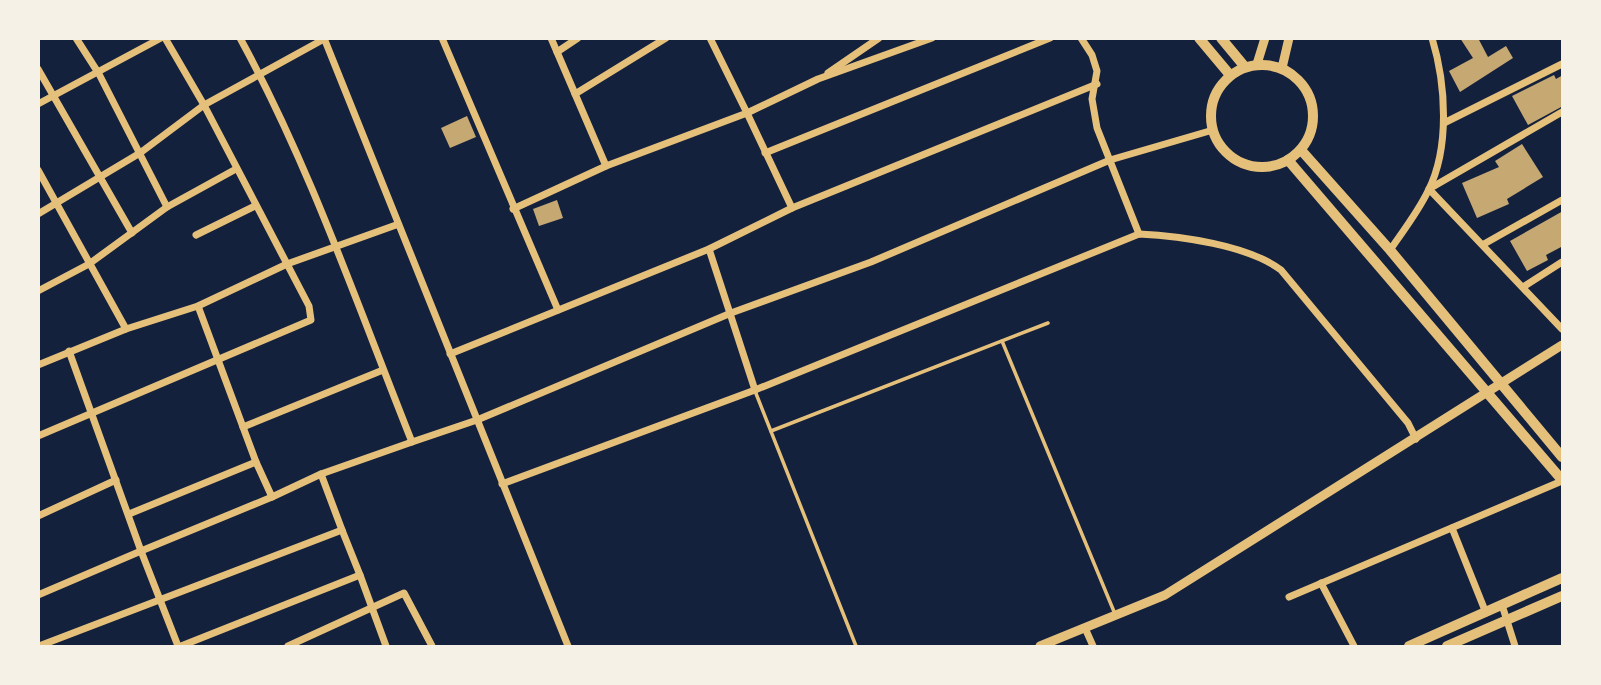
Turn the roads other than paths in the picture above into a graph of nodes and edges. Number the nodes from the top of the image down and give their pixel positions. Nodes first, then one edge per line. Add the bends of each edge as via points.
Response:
1 (76, 38) edge
2 (163, 38) edge
3 (240, 38) edge
4 (442, 38) edge
5 (551, 38) edge
6 (579, 38) edge
7 (666, 38) edge
8 (709, 38) edge
9 (879, 38) edge
10 (932, 38) edge
11 (1050, 38) edge
12 (1080, 38) edge
13 (1199, 38) edge
14 (1221, 38) edge
15 (1265, 38) edge
16 (1289, 38) edge
17 (1432, 38) edge
18 (324, 39) edge
19 (557, 52) junction
20 (1257, 64) junction
21 (1563, 64) edge
22 (1245, 67) junction
23 (1282, 68) junction
24 (38, 69) edge
25 (99, 74) junction
26 (260, 75) junction
27 (1230, 75) junction
28 (818, 79) junction
29 (1097, 84) junction
30 (575, 94) junction
31 (52, 96) junction
32 (38, 104) edge
33 (204, 104) junction
34 (1563, 112) edge
35 (747, 113) junction
36 (1446, 122) junction
37 (1213, 130) junction
38 (1301, 150) junction
39 (140, 153) junction
40 (765, 153) junction
41 (1110, 160) junction
42 (1289, 160) junction
43 (606, 166) junction
44 (236, 169) junction
45 (38, 170) edge
46 (99, 177) junction
47 (1429, 189) junction
48 (1563, 200) edge
49 (57, 203) junction
50 (255, 206) junction
51 (167, 207) junction
52 (792, 208) junction
53 (513, 209) junction
54 (38, 214) edge
55 (396, 225) junction
56 (132, 233) junction
57 (1139, 234) junction
58 (196, 235) dead end
59 (1484, 244) junction
60 (335, 247) junction
61 (709, 249) junction
62 (1390, 250) junction
63 (1563, 262) edge
64 (89, 264) junction
65 (287, 264) junction
66 (1523, 286) junction
67 (38, 291) edge
68 (198, 306) junction
69 (558, 310) junction
70 (731, 313) junction
71 (1048, 323) dead end
72 (126, 329) junction
73 (1563, 329) edge
74 (1002, 341) junction
75 (1563, 345) edge
76 (69, 351) junction
77 (450, 354) junction
78 (219, 360) junction
79 (38, 365) edge
80 (383, 370) junction
81 (1500, 383) junction
82 (755, 390) junction
83 (1489, 391) junction
84 (90, 415) junction
85 (477, 420) junction
86 (243, 428) junction
87 (771, 431) junction
88 (38, 436) edge
89 (1416, 439) junction
90 (412, 442) junction
91 (1563, 457) edge
92 (256, 461) junction
93 (321, 474) junction
94 (116, 480) junction
95 (1563, 481) edge
96 (502, 484) junction
97 (272, 497) junction
98 (129, 514) junction
99 (38, 516) edge
100 (1452, 528) junction
101 (342, 530) junction
102 (141, 551) junction
103 (360, 575) junction
104 (1563, 578) edge
105 (1321, 583) junction
106 (38, 595) edge
107 (1563, 596) edge
108 (1289, 597) dead end
109 (158, 599) junction
110 (1502, 605) junction
111 (373, 610) junction
112 (1486, 613) junction
113 (1116, 616) junction
114 (1505, 621) junction
115 (1086, 628) junction
116 (39, 646) edge
117 (180, 646) edge
118 (288, 646) edge
119 (386, 646) edge
120 (432, 646) edge
121 (568, 646) edge
122 (856, 646) edge
123 (1040, 646) edge
124 (1093, 646) edge
125 (1354, 646) edge
126 (1409, 646) edge
127 (1447, 646) edge
128 (1515, 646) edge

1 - 25 street
2 - 25 street
2 - 33 street
3 - 26 street
4 - 53 street
5 - 19 street
6 - 19 street
7 - 30 street
8 - 35 street
9 - 28 street
10 - 28 street
11 - 40 street
12 - 29 street via 1092,55
13 - 27 main road
14 - 22 main road
15 - 20 street
16 - 23 street
17 - 36 street
18 - 26 street
18 - 55 street
19 - 30 street
20 - 22 main road
20 - 23 main road
21 - 36 street
22 - 27 main road
23 - 38 main road via 1301,82 1312,104 1312,128
24 - 31 street
25 - 31 street
25 - 39 street
26 - 33 street
26 - 60 street
27 - 37 main road via 1213,100
28 - 35 street
29 - 41 street via 1093,111
29 - 52 street
30 - 43 street
31 - 32 street
31 - 46 street
33 - 39 street
33 - 44 street
34 - 47 street
35 - 40 street
35 - 43 street
36 - 47 street
37 - 41 street
37 - 42 main road via 1220,145 1244,164 1274,166
38 - 42 main road
38 - 62 main road
39 - 46 street
39 - 51 street
40 - 52 street
41 - 57 street
41 - 70 street via 871,262
42 - 83 main road
43 - 53 street
44 - 50 street
44 - 51 street
45 - 49 street
46 - 49 street
46 - 56 street
47 - 59 street
47 - 62 street
48 - 59 street
49 - 54 street
49 - 64 street
50 - 58 street
50 - 65 street
51 - 56 street
52 - 61 street
53 - 69 street
55 - 60 street
55 - 77 street
56 - 64 street
57 - 82 street
57 - 89 street via 1246,252 1281,270 1408,423
59 - 66 street
60 - 65 street
60 - 80 street
61 - 69 street
61 - 70 street
62 - 81 main road
63 - 66 street
64 - 67 street
64 - 72 street
65 - 68 street
65 - 78 street via 312,313 311,320
66 - 73 street
68 - 72 street
68 - 78 street
69 - 77 street
70 - 82 street
70 - 85 street
71 - 74 lane
72 - 76 street
74 - 87 lane
74 - 113 lane
75 - 81 street
76 - 79 street
76 - 84 street
77 - 85 street
78 - 84 street
78 - 86 street
80 - 86 street
80 - 90 street
81 - 83 street
81 - 91 main road
82 - 87 lane
82 - 96 street
83 - 89 street
83 - 95 main road
84 - 88 street
84 - 94 street
85 - 90 street
85 - 96 street
86 - 92 street
87 - 122 lane
89 - 113 street via 1164,595
90 - 93 street
92 - 97 street
92 - 98 street
93 - 97 street
93 - 101 street
94 - 98 street
94 - 99 street
95 - 100 street
96 - 121 street
97 - 102 street
98 - 102 street
100 - 105 street
100 - 112 street
101 - 103 street
101 - 109 street
102 - 106 street
102 - 109 street
103 - 111 street
103 - 117 street
104 - 110 main road
105 - 108 street
105 - 125 street
107 - 114 main road
109 - 116 street
109 - 117 street
110 - 112 main road
110 - 114 street
111 - 118 street
111 - 119 street
111 - 120 street via 404,593
112 - 126 main road
113 - 115 street
114 - 127 main road
114 - 128 street
115 - 123 street
115 - 124 street

